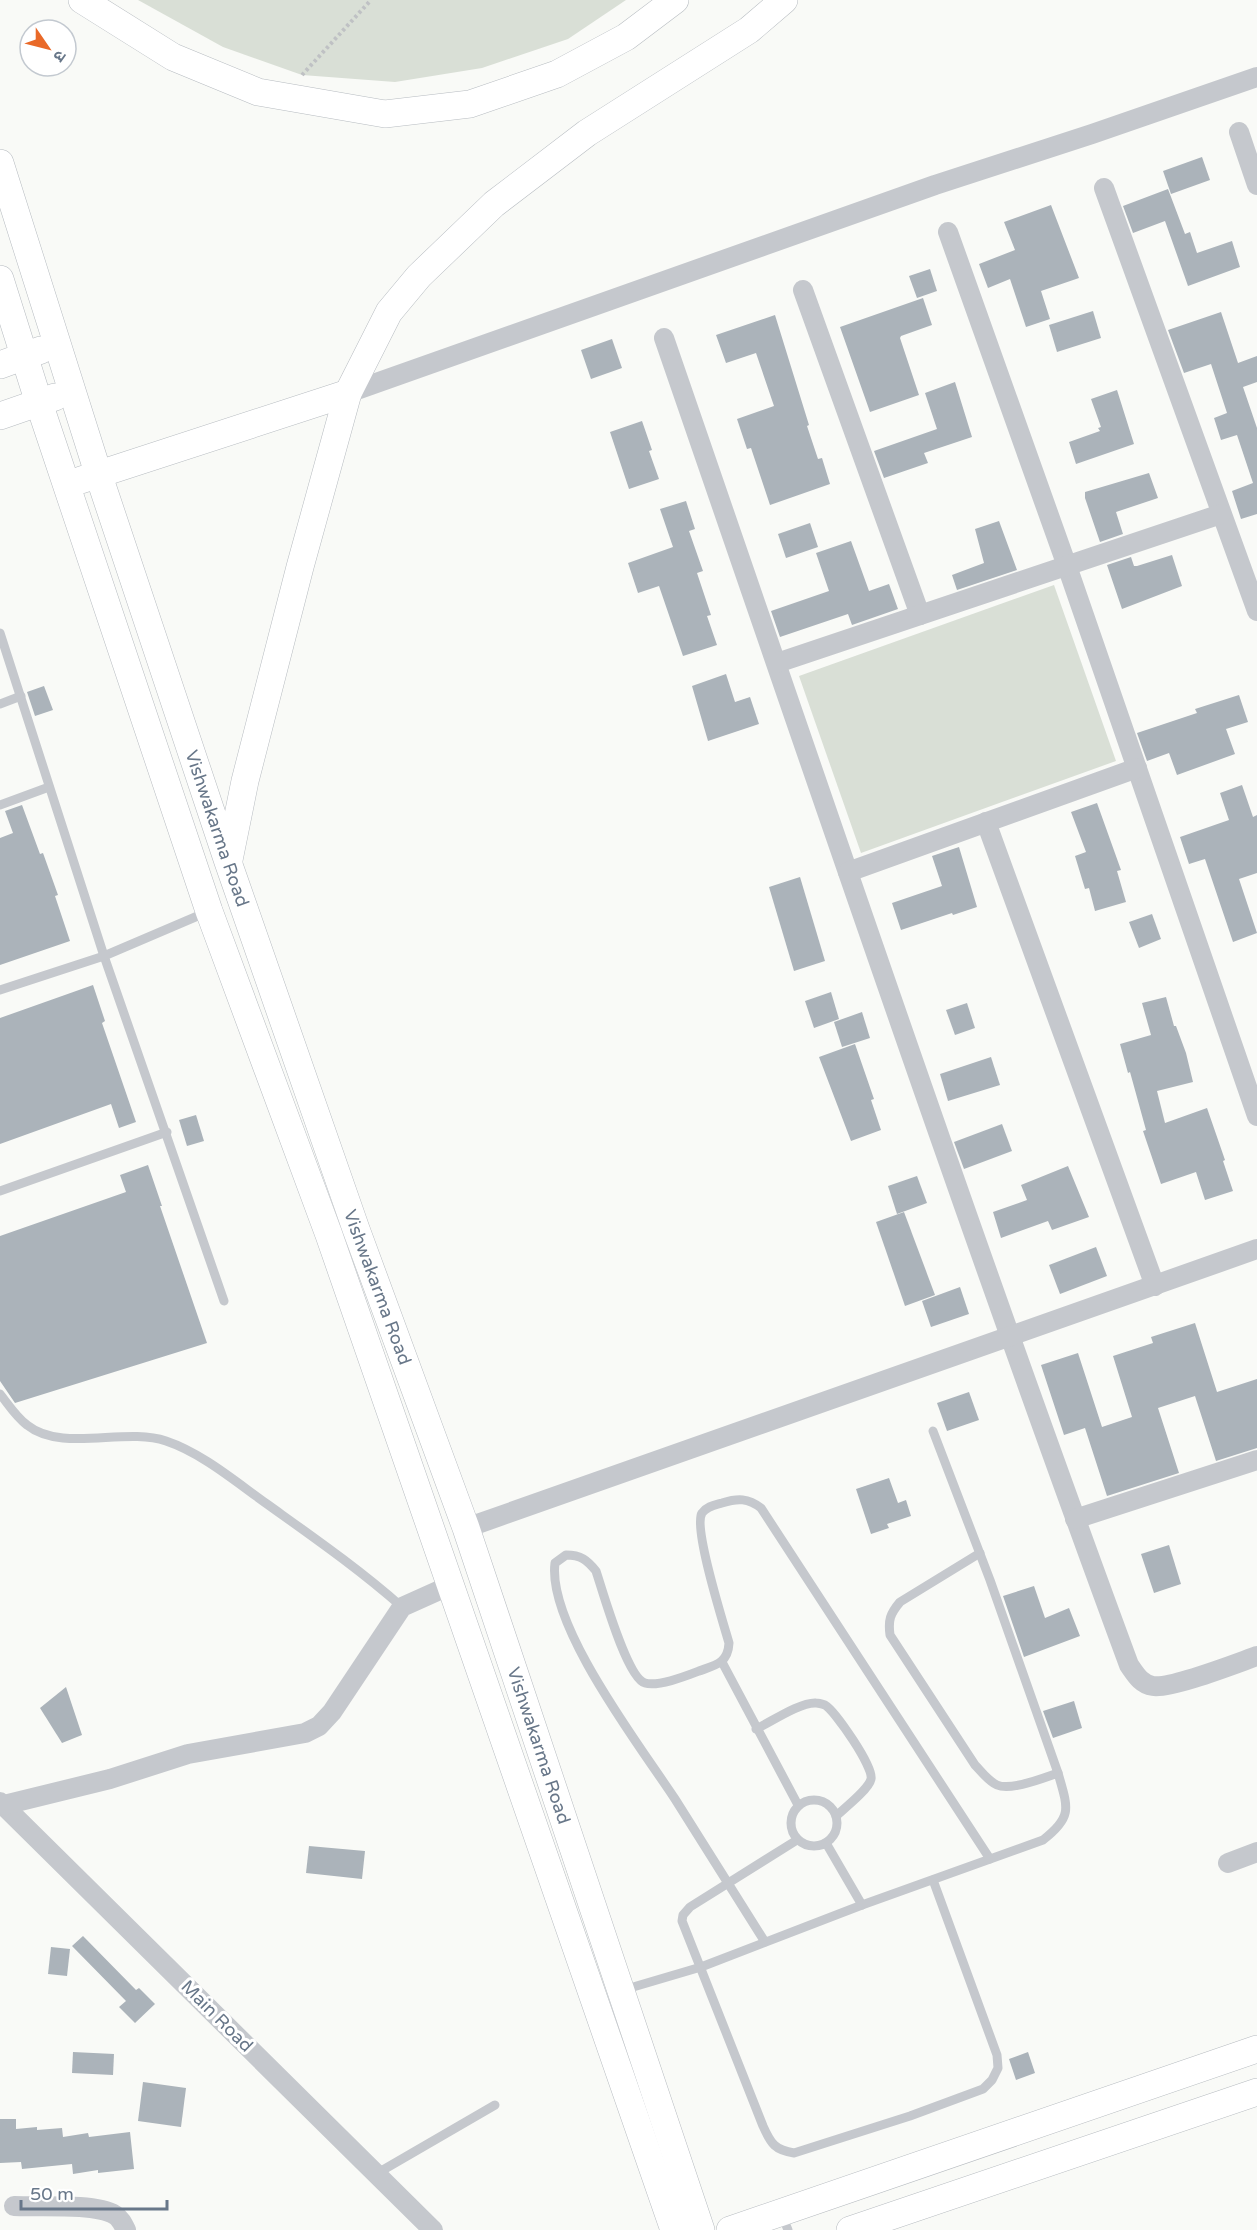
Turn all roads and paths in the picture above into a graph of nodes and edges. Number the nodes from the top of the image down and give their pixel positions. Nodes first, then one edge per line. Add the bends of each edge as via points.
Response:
1 (82, 0) edge
2 (371, 0) edge
3 (675, 0) edge
4 (784, 0) edge
5 (302, 75) dead end
6 (1257, 77) edge
7 (1239, 132) dead end
8 (0, 163) edge
9 (1257, 185) edge
10 (1104, 188) dead end
11 (948, 232) dead end
12 (0, 279) edge
13 (803, 290) dead end
14 (664, 338) dead end
15 (59, 344) junction
16 (12, 361) edge
17 (73, 390) junction
18 (348, 393) junction
19 (39, 403) junction
20 (0, 416) edge
21 (99, 476) junction
22 (66, 484) junction
23 (1221, 514) junction
24 (1067, 566) junction
25 (1257, 611) edge
26 (920, 615) junction
27 (0, 633) edge
28 (777, 663) junction
29 (21, 696) junction
30 (0, 704) edge
31 (1137, 768) junction
32 (49, 787) junction
33 (0, 805) edge
34 (986, 822) junction
35 (228, 862) junction
36 (848, 872) junction
37 (209, 911) junction
38 (104, 956) junction
39 (0, 990) edge
40 (1257, 1116) edge
41 (166, 1132) junction
42 (0, 1191) edge
43 (1257, 1249) edge
44 (1155, 1286) junction
45 (224, 1300) dead end
46 (1011, 1336) junction
47 (407, 1368) junction
48 (378, 1376) junction
49 (0, 1394) edge
50 (933, 1431) dead end
51 (1257, 1461) edge
52 (1076, 1519) junction
53 (466, 1528) junction
54 (980, 1553) junction
55 (451, 1585) junction
56 (402, 1607) junction
57 (1257, 1656) edge
58 (722, 1662) junction
59 (756, 1729) junction
60 (1058, 1773) junction
61 (2, 1803) edge
62 (798, 1805) junction
63 (836, 1816) junction
64 (797, 1840) junction
65 (826, 1844) junction
66 (1257, 1852) edge
67 (990, 1859) junction
68 (1228, 1863) dead end
69 (933, 1880) junction
70 (728, 1882) junction
71 (862, 1905) junction
72 (765, 1942) junction
73 (700, 1967) junction
74 (621, 1991) junction
75 (1257, 2049) edge
76 (1257, 2092) edge
77 (495, 2105) dead end
78 (376, 2174) junction
79 (14, 2206) dead end
80 (784, 2221) edge
81 (126, 2230) edge
82 (433, 2230) edge
83 (674, 2230) edge
84 (701, 2230) edge
85 (730, 2230) edge
86 (850, 2230) edge

1 - 3 main road via 173,57 258,92 385,114 470,104 557,74 626,38
2 - 5 path
4 - 18 main road via 749,30 587,133 494,204 401,296
6 - 18 street via 935,185
7 - 9 street
8 - 15 main road, Vishwakarma Road
10 - 23 street
11 - 24 street
12 - 16 main road, Vishwakarma Road
13 - 26 street
14 - 28 street
15 - 16 main road
15 - 17 main road, Vishwakarma Road
16 - 19 main road, Vishwakarma Road
17 - 19 main road
17 - 21 main road, Vishwakarma Road
18 - 21 main road
18 - 35 main road via 245,781
19 - 20 main road
19 - 22 main road, Vishwakarma Road
21 - 22 main road
21 - 35 main road, Vishwakarma Road
22 - 37 main road, Vishwakarma Road
23 - 24 street
23 - 25 street
24 - 26 street
24 - 31 street
26 - 28 street
27 - 29 lane
28 - 36 street
29 - 30 lane
29 - 32 lane
31 - 34 street
31 - 40 street
32 - 33 lane
32 - 38 lane
34 - 36 street
34 - 44 street
35 - 47 main road, Vishwakarma Road
36 - 46 street
37 - 38 lane
37 - 48 main road, Vishwakarma Road
38 - 39 lane
38 - 41 lane
41 - 42 lane
41 - 45 lane
43 - 44 street
44 - 46 street
46 - 52 street
46 - 53 street
47 - 48 main road
47 - 53 main road, Vishwakarma Road
48 - 55 main road, Vishwakarma Road
49 - 56 lane via 28,1426 39,1432 72,1439 146,1436 191,1453 368,1577
50 - 54 lane
51 - 52 street
52 - 57 street via 1130,1665 1141,1681 1154,1686 1170,1685
53 - 74 main road, Vishwakarma Road
54 - 60 lane
54 - 60 lane via 900,1602 891,1612 890,1635 986,1777 1009,1787
55 - 56 street
55 - 83 main road, Vishwakarma Road
56 - 61 street via 332,1712 319,1726 305,1733 188,1754 110,1779
58 - 59 lane
58 - 67 lane via 729,1643 702,1544 701,1514 708,1507 741,1498 761,1508
58 - 70 lane via 655,1684 644,1683 628,1662 596,1571 578,1555 566,1555 555,1563 553,1578 558,1599 604,1693
59 - 62 lane
59 - 63 lane via 814,1702 825,1705 836,1716 867,1763 871,1779
60 - 67 lane via 1066,1814 1058,1828 1042,1840
61 - 78 street, Main Road
62 - 63 lane via 820,1800
62 - 64 lane via 790,1826
63 - 65 lane via 836,1832
64 - 65 lane via 811,1847
64 - 70 lane
65 - 71 lane
66 - 68 street
67 - 69 lane
69 - 71 lane
69 - 73 lane via 998,2055 998,2068 983,2089 794,2154 780,2151 769,2140
70 - 72 lane
70 - 73 lane via 683,1915 684,1929
71 - 72 lane
72 - 73 lane
73 - 74 lane
74 - 84 main road, Vishwakarma Road
75 - 80 main road
76 - 86 main road
77 - 78 lane
78 - 82 street, Main Road
79 - 81 street via 106,2211 118,2216
80 - 85 main road

